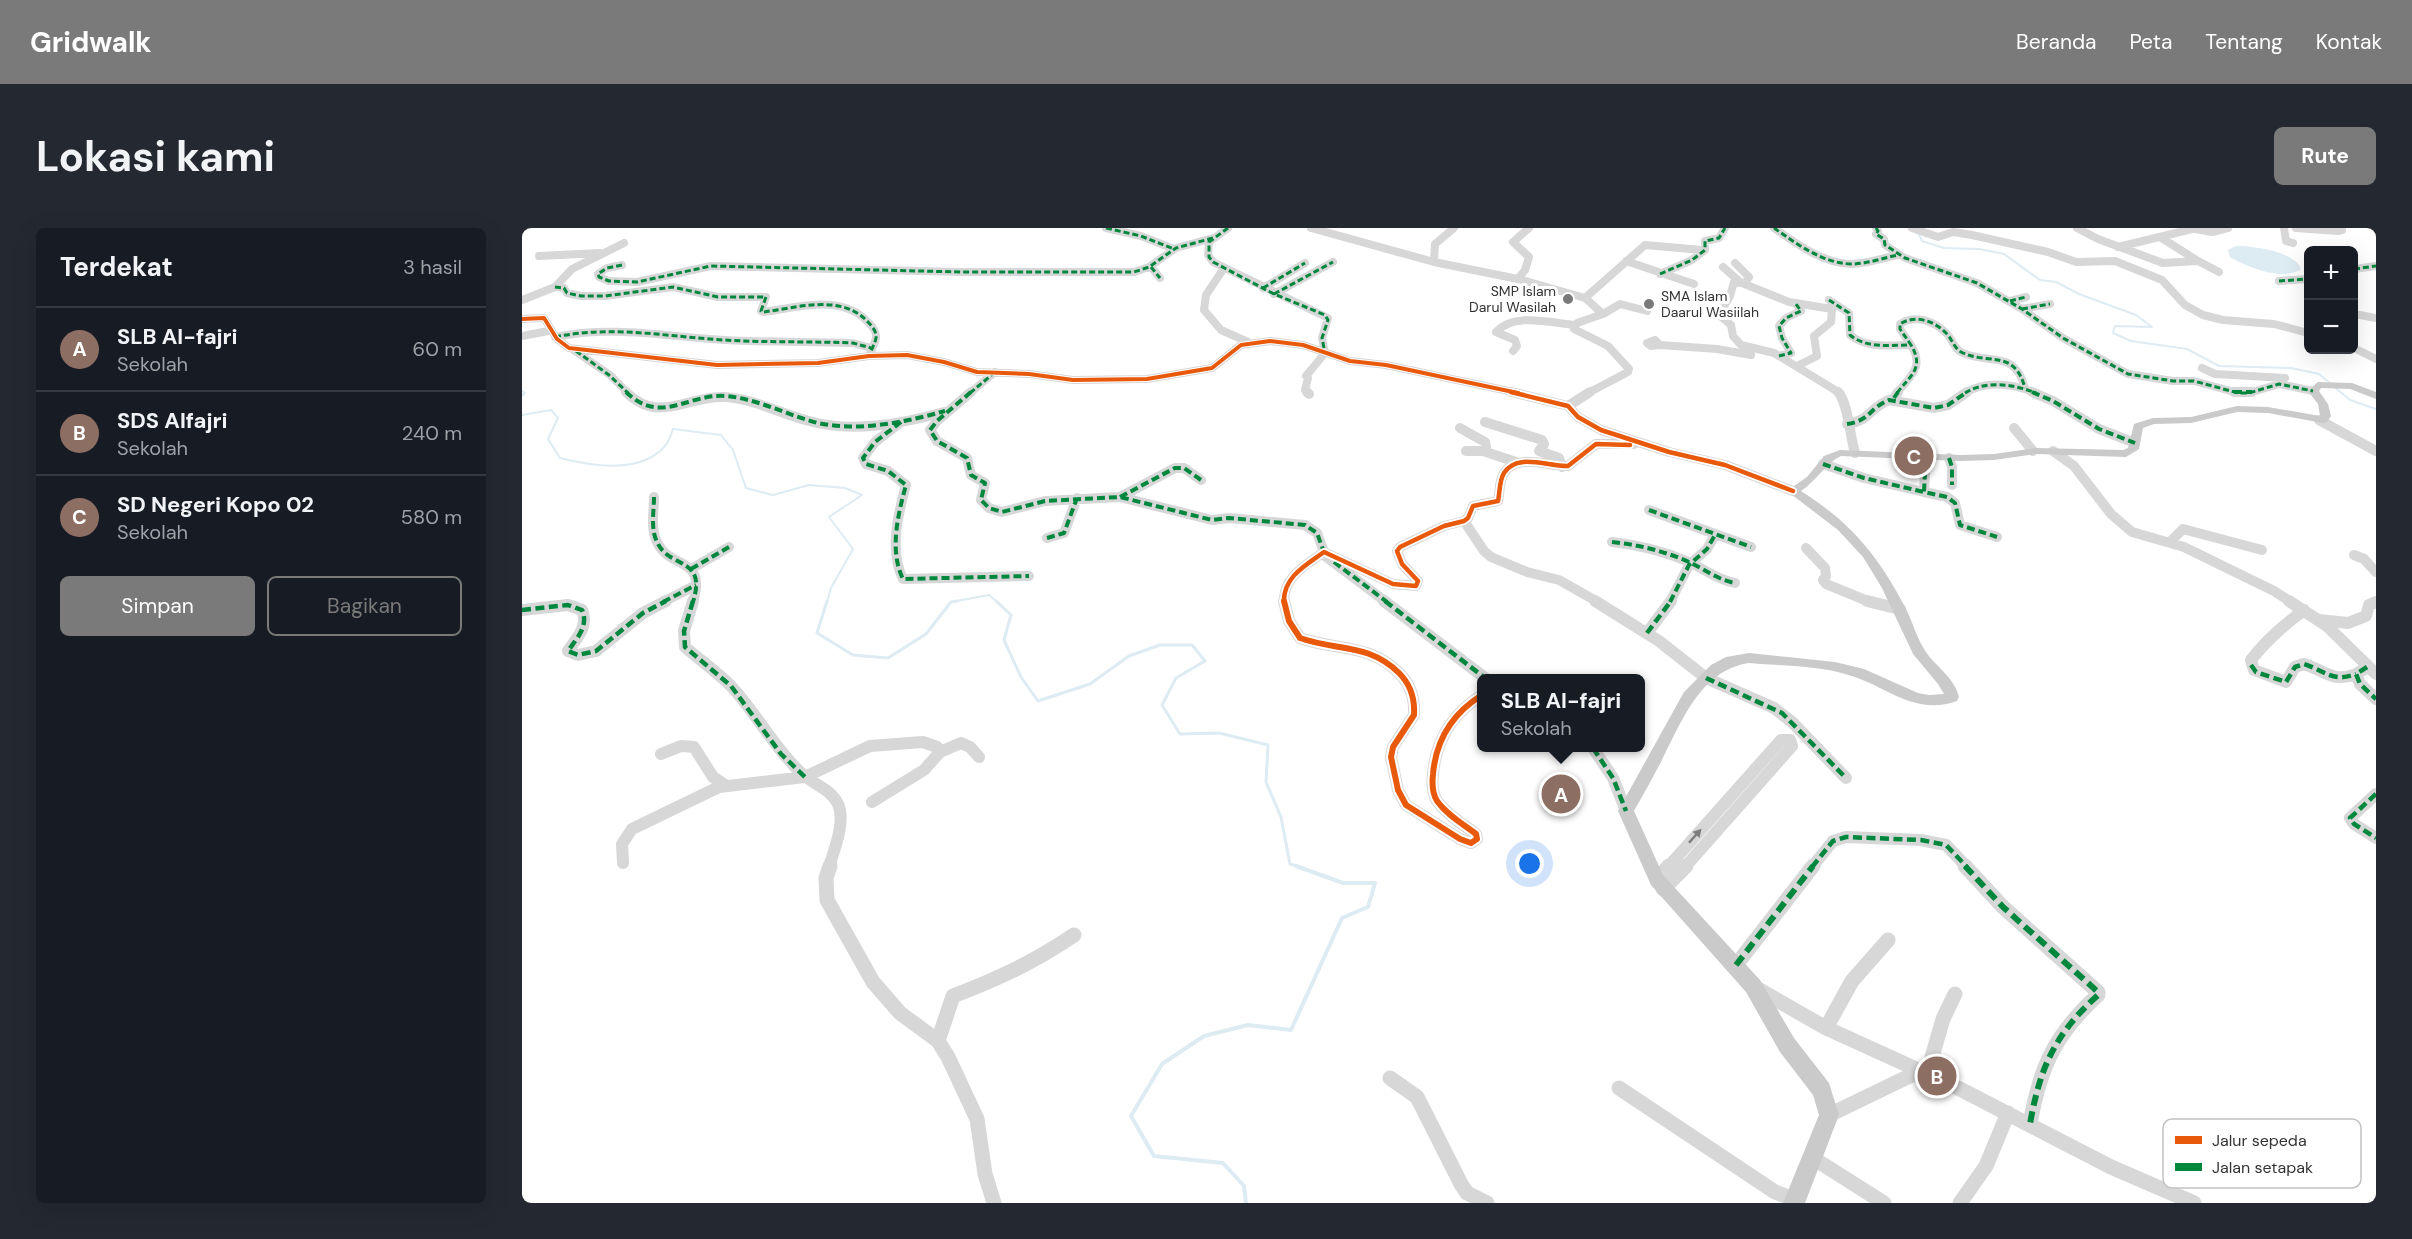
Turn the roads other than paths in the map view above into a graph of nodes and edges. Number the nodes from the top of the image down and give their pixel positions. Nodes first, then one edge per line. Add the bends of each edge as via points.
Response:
1 (1106, 228) edge
2 (1228, 228) edge
3 (1311, 228) edge
4 (1454, 228) edge
5 (1529, 228) edge
6 (1725, 228) edge
7 (1774, 228) edge
8 (1876, 228) edge
9 (1914, 228) edge
10 (2077, 228) edge
11 (2191, 228) edge
12 (2228, 228) edge
13 (2284, 228) edge
14 (2296, 228) edge
15 (2342, 228) edge
16 (1972, 232) edge
17 (2160, 237) junction
18 (1213, 238) junction
19 (624, 243) dead end
20 (2293, 243) dead end
21 (2118, 247) junction
22 (1174, 249) junction
23 (1702, 250) junction
24 (605, 252) junction
25 (1898, 255) junction
26 (539, 256) dead end
27 (1626, 261) junction
28 (2198, 261) junction
29 (1333, 262) dead end
30 (1434, 262) junction
31 (1305, 263) dead end
32 (1734, 263) dead end
33 (622, 265) dead end
34 (2376, 266) edge
35 (1151, 267) junction
36 (1723, 267) dead end
37 (1224, 268) junction
38 (2358, 268) edge
39 (2219, 272) dead end
40 (1660, 274) junction
41 (1160, 278) dead end
42 (1518, 279) junction
43 (2304, 279) edge
44 (2279, 281) dead end
45 (1742, 282) junction
46 (1694, 284) dead end
47 (555, 287) junction
48 (1263, 288) junction
49 (1274, 294) junction
50 (2026, 297) dead end
51 (1586, 298) junction
52 (522, 300) edge
53 (1828, 300) dead end
54 (2010, 301) junction
55 (1796, 304) junction
56 (2050, 304) dead end
57 (2022, 309) junction
58 (1647, 311) dead end
59 (1603, 314) junction
60 (2360, 315) dead end
61 (2376, 318) edge
62 (522, 319) edge
63 (1575, 325) junction
64 (2304, 332) edge
65 (552, 334) junction
66 (522, 336) edge
67 (1248, 342) junction
68 (1660, 345) dead end
69 (1911, 345) junction
70 (572, 348) junction
71 (2358, 350) edge
72 (1513, 351) dead end
73 (870, 352) junction
74 (1325, 353) junction
75 (1779, 356) junction
76 (2376, 359) edge
77 (1794, 364) junction
78 (2202, 368) dead end
79 (995, 372) junction
80 (2317, 387) junction
81 (2025, 388) junction
82 (1309, 394) dead end
83 (2376, 396) edge
84 (1894, 398) junction
85 (1568, 406) junction
86 (954, 408) junction
87 (2319, 420) junction
88 (901, 422) junction
89 (1485, 422) dead end
90 (1847, 424) junction
91 (1460, 428) dead end
92 (2014, 428) dead end
93 (1640, 442) junction
94 (2135, 443) junction
95 (1483, 451) junction
96 (2032, 451) junction
97 (2053, 451) junction
98 (2376, 451) edge
99 (1466, 452) dead end
100 (1855, 453) junction
101 (1906, 456) junction
102 (1949, 458) junction
103 (1519, 463) junction
104 (1822, 464) junction
105 (1562, 467) junction
106 (1201, 480) dead end
107 (1952, 485) dead end
108 (1793, 491) junction
109 (1924, 492) junction
110 (1120, 496) junction
111 (654, 497) dead end
112 (1077, 498) junction
113 (1649, 510) dead end
114 (1464, 521) junction
115 (1715, 535) junction
116 (1997, 537) dead end
117 (1047, 538) dead end
118 (1612, 542) dead end
119 (2170, 542) junction
120 (729, 547) dead end
121 (1751, 547) dead end
122 (1806, 548) dead end
123 (2262, 550) dead end
124 (1323, 553) junction
125 (2354, 555) dead end
126 (1691, 563) junction
127 (691, 569) junction
128 (2376, 572) edge
129 (1029, 576) dead end
130 (1735, 583) dead end
131 (696, 585) junction
132 (2376, 602) edge
133 (1900, 609) junction
134 (522, 610) edge
135 (2304, 610) junction
136 (2318, 620) junction
137 (1647, 633) junction
138 (2366, 672) edge
139 (1480, 674) edge
140 (1706, 678) junction
141 (1477, 698) edge
142 (2376, 699) edge
143 (940, 752) junction
144 (1596, 752) edge
145 (661, 754) dead end
146 (979, 757) dead end
147 (805, 777) junction
148 (1846, 778) dead end
149 (725, 785) junction
150 (2376, 794) edge
151 (1739, 796) dead end
152 (872, 802) dead end
153 (1626, 811) junction
154 (2376, 838) edge
155 (623, 863) dead end
156 (1660, 885) junction
157 (1074, 935) dead end
158 (1888, 940) dead end
159 (1736, 965) junction
160 (1753, 986) junction
161 (1955, 994) dead end
162 (1826, 1029) junction
163 (938, 1041) junction
164 (1923, 1072) junction
165 (1390, 1078) dead end
166 (1619, 1088) dead end
167 (2008, 1113) junction
168 (1829, 1115) junction
169 (2030, 1124) junction
170 (1813, 1158) junction
171 (1795, 1202) edge
172 (994, 1203) edge
173 (1487, 1203) edge
174 (1884, 1203) edge
175 (1960, 1203) edge
176 (2194, 1203) edge

1 - 22 street
2 - 18 street
3 - 30 street
4 - 30 street via 1436,244
5 - 42 street via 1513,242 1529,257
6 - 23 street via 1719,238 1706,241
7 - 25 street via 1832,262 1856,264
8 - 25 street via 1876,234
9 - 16 street via 1938,237 1951,232
10 - 21 street
11 - 12 street via 2214,232
11 - 17 street
13 - 20 street via 2286,241
14 - 15 street
16 - 64 street via 2076,262 2115,261 2162,280 2185,305 2203,315
17 - 21 street
17 - 28 street
18 - 22 street
18 - 37 street via 1208,255
19 - 24 street
21 - 28 street via 2163,263
22 - 35 street
23 - 27 street via 1645,245
23 - 40 street via 1692,260
24 - 26 street
24 - 47 street via 572,269
25 - 54 street via 1966,278
27 - 40 street
27 - 51 street
28 - 39 street
29 - 49 street
30 - 42 street
31 - 48 street
32 - 45 street via 1749,277
33 - 35 street via 603,270 599,278 621,283 711,266 1026,273 1139,272
34 - 38 street
35 - 41 street
36 - 45 street
37 - 48 street
37 - 67 street via 1206,295 1204,310 1221,330
40 - 46 street
42 - 51 street
43 - 44 street
45 - 55 street via 1759,293
45 - 75 street via 1734,283 1719,316 1731,325 1733,336 1741,345
47 - 52 street
47 - 73 street via 581,296 673,287 718,297 766,297 763,312 811,304 843,307 859,314 872,327 876,337
48 - 49 street
49 - 74 street via 1328,318 1322,338
50 - 54 street
51 - 59 street
53 - 69 street via 1849,313 1854,339 1872,344
54 - 57 street
55 - 75 street via 1801,311 1779,326 1791,352
55 - 77 street via 1828,306 1834,314 1829,324 1814,336 1817,356
56 - 57 street
57 - 80 street via 2063,338 2128,374 2194,381 2238,393 2279,384
58 - 59 street via 1620,304
59 - 63 street
60 - 61 street
62 - 65 street via 543,318
63 - 72 street via 1508,322 1496,332 1515,340 1517,346
63 - 85 street via 1574,329 1608,346 1629,369
65 - 66 street
65 - 70 street
65 - 73 street via 619,330 741,341 854,343
67 - 74 street via 1295,343
67 - 79 street via 1212,368 1157,379 1073,380
68 - 77 street via 1723,350
69 - 81 street via 1900,324 1906,319 1923,320 1945,332 1961,352 2006,360 2022,376
69 - 84 street via 1919,363
70 - 73 street via 717,365 818,363
70 - 88 street via 611,376 630,398 645,405 678,408 722,396 751,401 821,424
71 - 76 street
73 - 79 street via 911,355 972,371
74 - 82 street via 1308,370 1305,390
74 - 85 street
75 - 77 street
77 - 90 street via 1843,396
78 - 80 street via 2215,374 2284,378
79 - 86 street
80 - 83 main road via 2342,385
80 - 87 main road via 2326,412 2325,419
81 - 84 street via 1979,386 1935,408
81 - 94 street via 2071,410 2089,424
84 - 90 street via 1882,402 1861,422
85 - 93 street via 1590,425
86 - 88 street
86 - 112 street via 933,425 931,435 967,458 971,475 984,483 981,500 988,508 1009,512 1045,501
87 - 94 main road via 2268,410 2228,410 2191,420 2142,423
87 - 98 street
88 - 129 street via 875,442 863,458 866,464 888,471 906,484 900,504 897,549 901,577 915,580
89 - 105 street via 1542,440 1539,451 1559,458
90 - 100 street
91 - 95 street via 1486,443
92 - 96 street
93 - 105 street via 1596,444 1573,464
93 - 108 street via 1725,465
94 - 97 main road via 2131,452 2123,454
95 - 99 street
95 - 103 street
96 - 97 main road
96 - 102 main road
97 - 119 street via 2078,470 2124,526 2132,532
100 - 101 main road
100 - 104 main road via 1837,454
101 - 102 main road
101 - 109 street via 1924,472
102 - 107 street
103 - 105 street
103 - 114 street via 1504,473 1500,499 1473,507
104 - 108 main road via 1811,479
104 - 109 street
106 - 110 street via 1184,468 1175,468
108 - 133 main road via 1833,517 1859,543
109 - 116 street via 1954,501 1961,526
110 - 112 street
110 - 124 street via 1212,520 1305,525 1317,532
111 - 127 street via 652,527 657,544 669,558 685,562
112 - 117 street via 1064,532
113 - 115 street
114 - 124 street via 1400,547 1399,558 1418,581 1414,587 1393,584 1341,557
114 - 137 street via 1491,557 1564,582
115 - 121 street
115 - 126 street via 1707,549
118 - 126 street via 1666,553
119 - 123 street via 2183,530
119 - 135 street via 2254,580
120 - 127 street
122 - 133 street via 1825,568 1826,584 1874,604
124 - 139 street
124 - 141 street via 1283,588 1284,605 1294,630 1300,638 1312,642 1374,653 1401,675 1410,687 1415,711 1393,747 1391,757 1398,790 1416,812 1471,843 1477,839 1476,834 1437,801 1432,782 1441,737
125 - 128 street
126 - 130 street via 1722,581
126 - 137 street via 1672,600
127 - 131 street
131 - 134 street via 643,613 600,649 584,654 568,651 584,624 582,610 567,605
131 - 147 street via 687,615 685,647 731,686 781,754
132 - 136 street via 2369,605 2366,616 2353,622
133 - 140 main road via 1918,652 1951,692 1952,697 1946,701 1922,699 1849,670 1749,658 1728,662
135 - 136 street
135 - 138 street via 2266,641 2251,660 2254,670 2286,682 2295,667 2304,664 2334,679
136 - 138 street via 2338,636
137 - 140 street
138 - 142 street via 2360,684
140 - 148 street via 1782,713
140 - 153 main road via 1683,704
143 - 146 street via 963,743
143 - 147 street via 926,742 875,744
143 - 152 street via 924,770
144 - 153 street via 1613,778
145 - 149 street via 678,747 694,747 713,777
147 - 149 street
147 - 163 street via 832,794 839,807 836,844 826,878 827,900 833,914 873,982 900,1013
149 - 155 street via 632,829 622,841
150 - 154 street via 2350,818
151 - 156 street
153 - 156 main road
156 - 159 main road
157 - 163 street via 1037,960 989,983 958,992 953,996
158 - 162 street via 1854,976
159 - 160 main road
159 - 169 street via 1833,841 1846,837 1946,845 2003,908 2098,992 2052,1044
160 - 162 street
160 - 168 main road via 1786,1045 1822,1090
161 - 164 street
162 - 164 street
163 - 172 street via 978,1119 985,1174
164 - 167 street
164 - 168 street
165 - 173 street via 1417,1097 1461,1184 1467,1193
166 - 171 street
167 - 169 street
167 - 175 street via 1986,1166
168 - 170 main road
169 - 176 street via 2111,1167
170 - 171 main road
170 - 174 street

